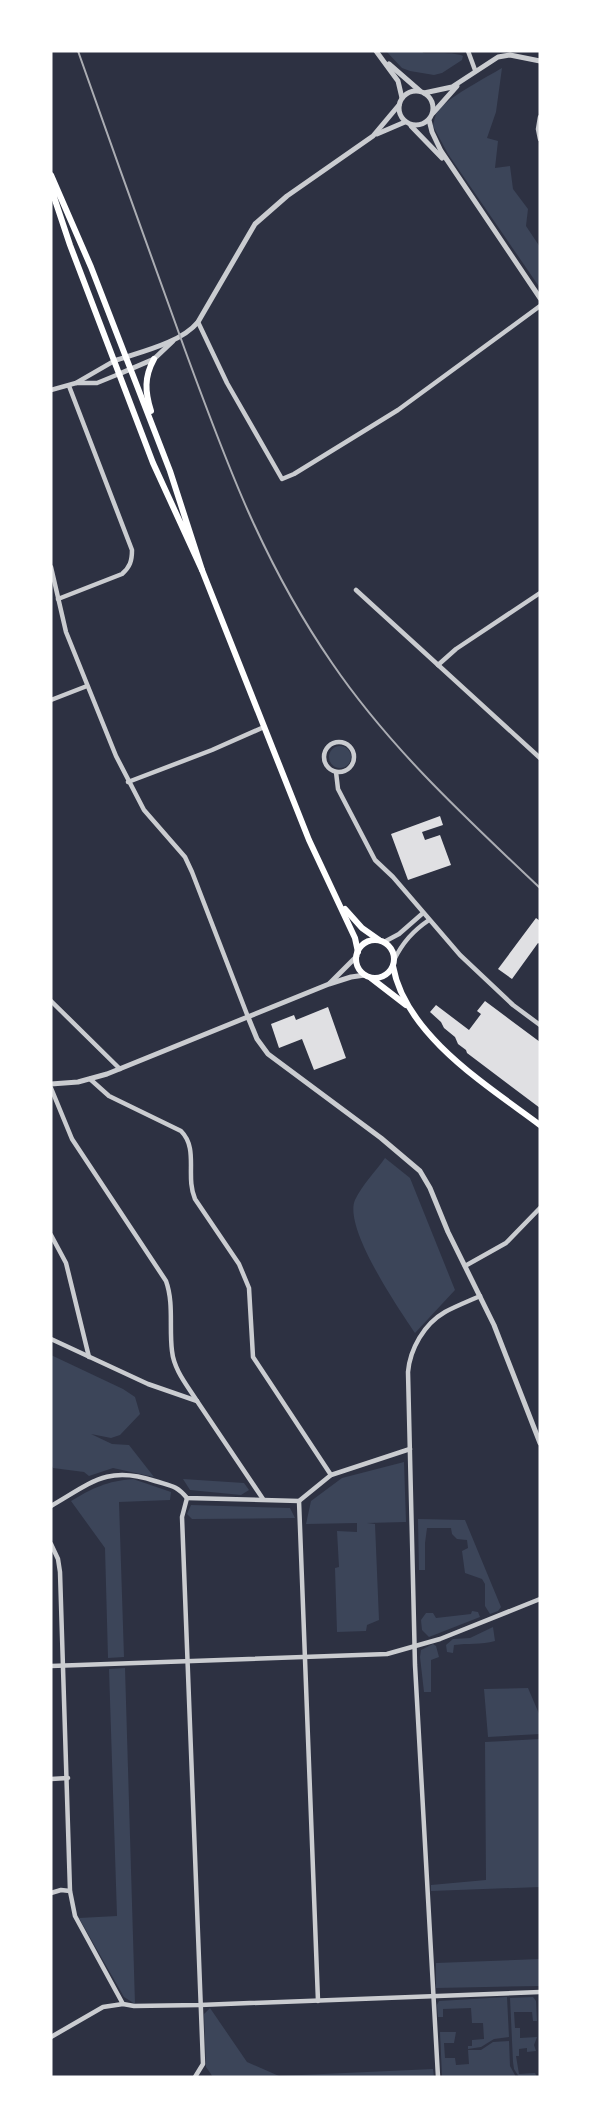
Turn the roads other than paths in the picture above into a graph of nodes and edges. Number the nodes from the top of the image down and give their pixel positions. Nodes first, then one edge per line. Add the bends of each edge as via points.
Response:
1 (376, 51) edge
2 (468, 51) edge
3 (385, 61) junction
4 (540, 61) edge
5 (475, 70) junction
6 (461, 80) junction
7 (423, 93) junction
8 (402, 98) junction
9 (399, 105) junction
10 (431, 117) junction
11 (540, 117) edge
12 (407, 123) junction
13 (373, 136) junction
14 (540, 139) edge
15 (450, 166) junction
16 (51, 175) edge
17 (51, 188) edge
18 (540, 298) edge
19 (540, 306) edge
20 (198, 322) junction
21 (174, 340) junction
22 (126, 357) junction
23 (154, 359) junction
24 (114, 361) junction
25 (130, 370) junction
26 (119, 374) junction
27 (76, 383) junction
28 (69, 386) junction
29 (51, 390) edge
30 (159, 444) junction
31 (197, 557) junction
32 (51, 567) edge
33 (357, 590) dead end
34 (540, 593) edge
35 (58, 598) junction
36 (438, 665) junction
37 (87, 686) junction
38 (51, 700) edge
39 (264, 727) junction
40 (540, 758) edge
41 (336, 772) junction
42 (128, 782) junction
43 (338, 902) junction
44 (423, 913) junction
45 (429, 920) junction
46 (383, 942) junction
47 (357, 954) junction
48 (393, 963) junction
49 (368, 976) junction
50 (329, 984) junction
51 (51, 1001) edge
52 (414, 1012) junction
53 (248, 1017) junction
54 (540, 1025) edge
55 (120, 1069) junction
56 (90, 1079) junction
57 (51, 1086) edge
58 (540, 1125) edge
59 (540, 1208) edge
60 (51, 1234) edge
61 (465, 1266) junction
62 (480, 1296) junction
63 (51, 1339) edge
64 (89, 1357) junction
65 (197, 1401) junction
66 (540, 1443) edge
67 (410, 1449) junction
68 (331, 1475) junction
69 (187, 1498) junction
70 (263, 1499) junction
71 (299, 1501) junction
72 (51, 1506) edge
73 (51, 1544) edge
74 (540, 1599) edge
75 (415, 1645) junction
76 (305, 1658) junction
77 (188, 1662) junction
78 (63, 1665) junction
79 (51, 1666) edge
80 (68, 1778) junction
81 (51, 1779) edge
82 (70, 1891) junction
83 (51, 1893) edge
84 (540, 1992) edge
85 (433, 1996) junction
86 (318, 2001) junction
87 (123, 2004) junction
88 (200, 2005) junction
89 (51, 2037) edge
90 (195, 2077) edge
91 (438, 2077) edge

1 - 3 street
2 - 5 street
3 - 7 street
3 - 8 street via 401,87
4 - 5 street via 505,55
5 - 6 street
6 - 7 street via 444,90
6 - 10 street
7 - 8 street via 409,92
7 - 10 street via 432,102
8 - 9 street
9 - 12 street via 399,113
9 - 13 street
10 - 12 street via 420,125
10 - 15 street via 435,141
11 - 14 street
12 - 13 street
12 - 15 street
13 - 20 street via 287,196 255,224
15 - 18 street
16 - 22 main road
17 - 24 main road
19 - 20 street via 398,410 282,479 227,383
20 - 21 street
21 - 22 street
21 - 23 street
22 - 24 street
22 - 25 main road
23 - 25 street
23 - 30 main road via 147,372 146,389
24 - 26 main road
24 - 27 street
25 - 26 street
25 - 30 main road
26 - 27 street via 97,383
26 - 31 main road via 156,471
27 - 28 street
28 - 29 street
28 - 35 street via 132,558 129,569 122,574
30 - 31 main road
31 - 39 main road
32 - 35 street
33 - 36 street
34 - 36 street
35 - 37 street via 66,632
36 - 40 street
37 - 38 street
37 - 42 street
39 - 42 street
39 - 43 main road
41 - 41 street via 326,764 324,754 333,743 343,742 351,747 354,762 348,770
41 - 44 street via 338,789 371,854
42 - 53 street via 144,810 185,857
43 - 46 main road via 362,928
43 - 47 main road via 355,938
44 - 45 street
44 - 46 street
45 - 48 street via 403,943
45 - 54 street via 486,981
46 - 47 main road via 365,943
46 - 48 main road via 392,950
47 - 49 main road via 359,969
47 - 50 street
48 - 49 main road via 386,974
48 - 52 main road via 396,985
49 - 50 street via 351,976
49 - 52 main road
50 - 53 street
51 - 55 street
52 - 58 main road via 450,1056
53 - 55 street
53 - 61 street via 268,1054 420,1171
55 - 56 street
56 - 57 street
56 - 68 street via 109,1096 188,1137 190,1189 239,1264 249,1288 253,1357
57 - 65 street via 72,1139 166,1281 174,1361
59 - 61 street via 506,1243
60 - 64 street via 66,1263
61 - 62 street
62 - 66 street
62 - 67 street via 440,1315 414,1347 408,1372
63 - 64 street
64 - 65 street
65 - 70 street
67 - 68 street
67 - 75 street
68 - 71 street
69 - 70 street
69 - 72 street via 178,1488 135,1474 113,1474
69 - 77 street via 182,1516
70 - 71 street
71 - 76 street
73 - 78 street via 60,1572
74 - 75 street via 440,1639
75 - 76 street via 387,1654
75 - 85 street
76 - 77 street
76 - 86 street
77 - 78 street
77 - 88 street
78 - 79 street
78 - 80 street
80 - 81 street
80 - 82 street
82 - 83 street
82 - 87 street via 75,1916
84 - 85 street
85 - 86 street
85 - 91 street
86 - 88 street
87 - 88 street
87 - 89 street via 103,2007
88 - 90 street via 203,2064

